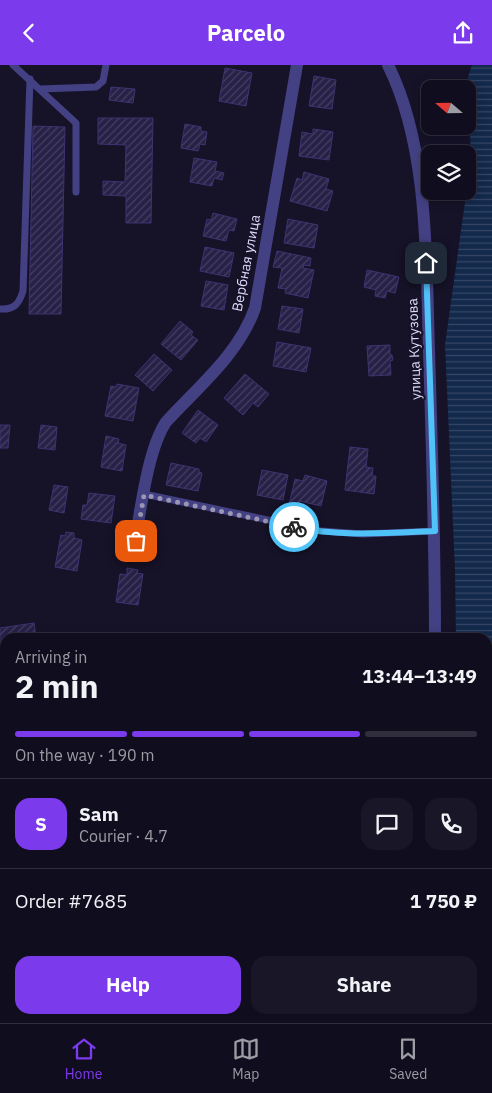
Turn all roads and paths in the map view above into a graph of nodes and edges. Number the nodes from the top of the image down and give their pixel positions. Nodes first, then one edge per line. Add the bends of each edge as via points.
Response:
1 (14, 65) edge
2 (106, 65) edge
3 (297, 65) edge
4 (388, 65) edge
5 (30, 79) junction
6 (40, 89) junction
7 (76, 192) dead end
8 (0, 309) edge
9 (144, 495) junction
10 (435, 531) junction
11 (136, 541) dead end
12 (435, 633) edge

1 - 5 lane
2 - 6 lane via 103,81 96,87
3 - 9 street, Вербная улица via 255,308 231,352 160,431
4 - 10 street, улица Кутузова via 409,119 420,177
5 - 6 lane
5 - 8 lane via 22,291 17,305
6 - 7 lane via 76,123
9 - 10 lane via 321,531 362,534
9 - 11 street, Вербная улица
10 - 12 street, улица Кутузова

